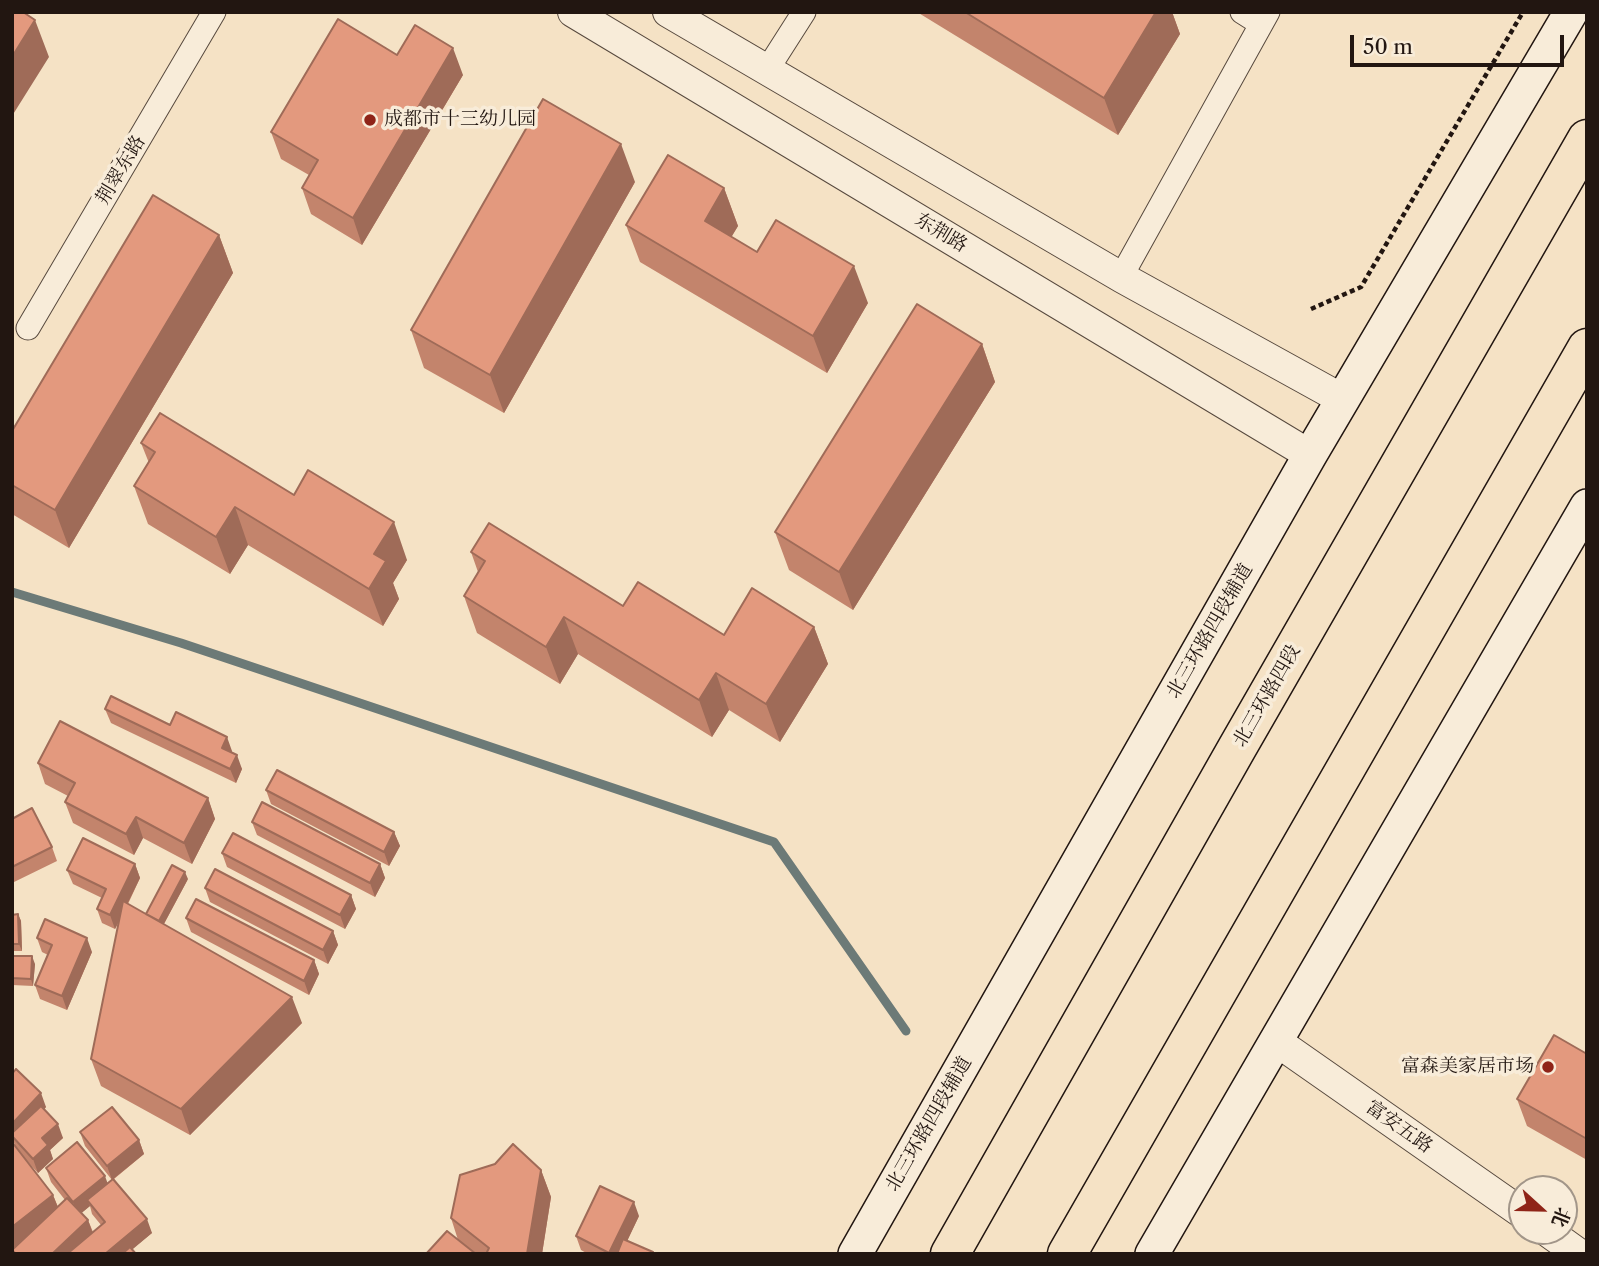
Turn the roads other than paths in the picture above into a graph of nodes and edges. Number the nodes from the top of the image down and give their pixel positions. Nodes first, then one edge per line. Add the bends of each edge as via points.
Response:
1 (214, 12) edge
2 (573, 12) edge
3 (668, 12) edge
4 (804, 12) edge
5 (1571, 12) edge
6 (1257, 16) edge
7 (766, 70) junction
8 (1587, 139) edge
9 (1121, 277) junction
10 (28, 328) dead end
11 (1587, 348) edge
12 (1587, 376) edge
13 (1342, 399) junction
14 (1535, 438) junction
15 (1310, 455) junction
16 (1587, 506) edge
17 (1276, 1041) junction
18 (1508, 1203) edge
19 (855, 1254) edge
20 (950, 1254) edge
21 (1067, 1254) edge
22 (1152, 1254) edge

1 - 10 street, 荆翠东路
2 - 15 street, 东荆路
3 - 7 street
4 - 7 street
5 - 13 main road, 北三环路四段辅道
6 - 9 street
7 - 9 street
8 - 20 highway, 北三环路四段
9 - 13 street
11 - 14 highway
12 - 14 highway
13 - 15 main road, 北三环路四段辅道
14 - 21 highway
15 - 19 main road, 北三环路四段辅道
16 - 17 main road
17 - 18 street, 富安五路
17 - 22 main road

